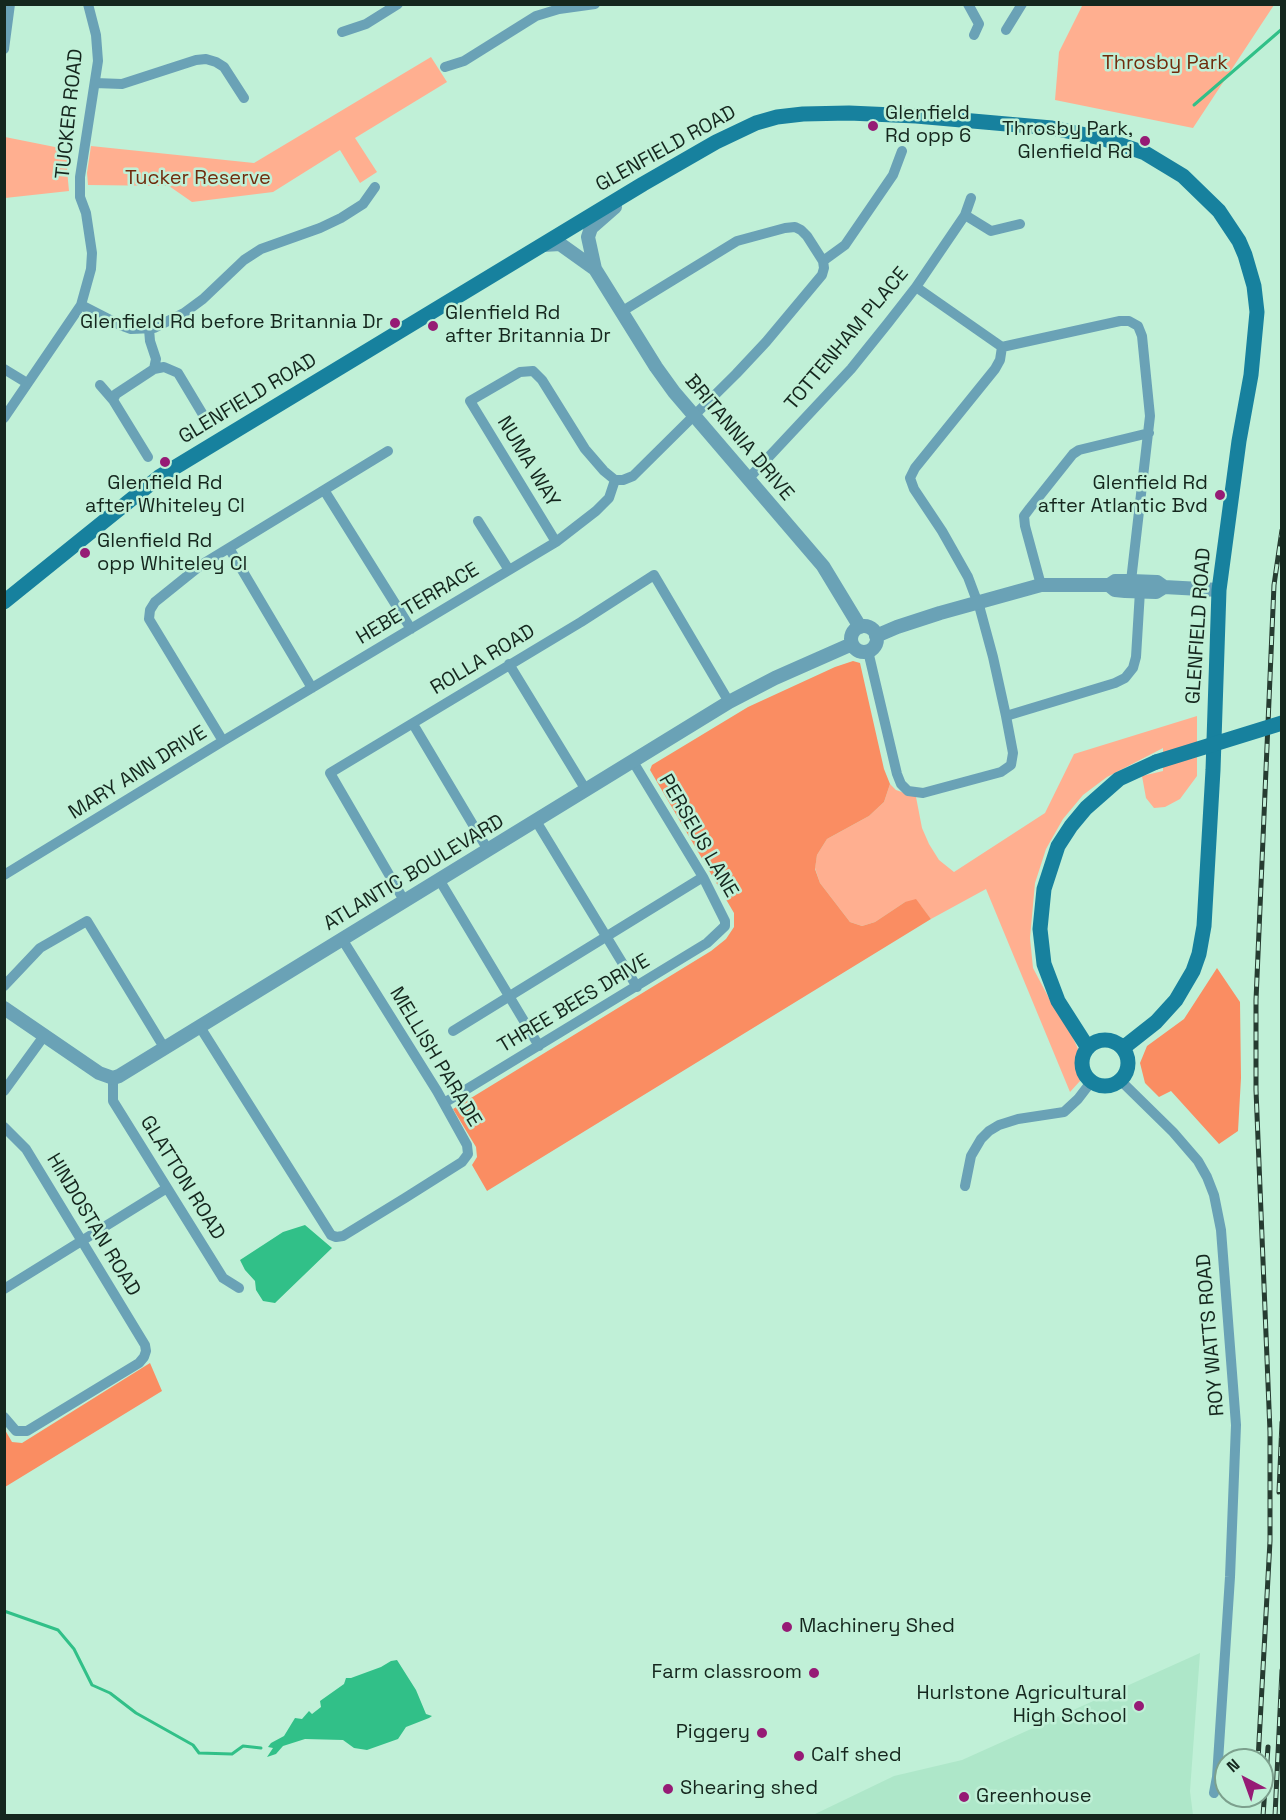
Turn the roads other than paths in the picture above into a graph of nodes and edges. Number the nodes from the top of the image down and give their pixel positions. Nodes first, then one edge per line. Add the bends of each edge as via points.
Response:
1 (10, 4) edge
2 (88, 4) edge
3 (398, 4) edge
4 (595, 4) edge
5 (968, 4) edge
6 (1022, 4) edge
7 (1005, 30) dead end
8 (342, 32) dead end
9 (974, 35) dead end
10 (4, 49) edge
11 (445, 67) dead end
12 (95, 83) junction
13 (244, 98) dead end
14 (902, 151) dead end
15 (643, 184) junction
16 (375, 187) dead end
17 (971, 198) dead end
18 (965, 215) junction
19 (1020, 225) dead end
20 (541, 245) junction
21 (823, 261) junction
22 (595, 269) junction
23 (916, 287) junction
24 (81, 305) junction
25 (621, 312) junction
26 (149, 329) junction
27 (1002, 347) junction
28 (4, 369) edge
29 (154, 369) junction
30 (27, 383) junction
31 (100, 385) dead end
32 (113, 400) junction
33 (694, 416) junction
34 (4, 418) edge
35 (208, 423) dead end
36 (1149, 433) junction
37 (388, 451) dead end
38 (148, 457) dead end
39 (749, 478) junction
40 (615, 480) junction
41 (324, 490) junction
42 (478, 521) dead end
43 (556, 542) junction
44 (229, 548) junction
45 (509, 570) junction
46 (1041, 585) junction
47 (1135, 586) junction
48 (1219, 590) junction
49 (4, 602) edge
50 (977, 602) junction
51 (860, 627) junction
52 (411, 629) junction
53 (876, 636) junction
54 (852, 644) junction
55 (868, 651) junction
56 (509, 664) junction
57 (312, 688) junction
58 (729, 702) junction
59 (1006, 716) junction
60 (1281, 723) edge
61 (412, 724) junction
62 (223, 741) junction
63 (632, 760) junction
64 (586, 790) junction
65 (536, 821) junction
66 (488, 850) junction
67 (4, 875) edge
68 (703, 878) junction
69 (440, 881) junction
70 (405, 902) junction
71 (720, 931) joint
72 (607, 936) junction
73 (342, 939) junction
74 (4, 986) edge
75 (637, 987) junction
76 (510, 996) junction
77 (4, 1008) edge
78 (200, 1027) junction
79 (453, 1031) dead end
80 (44, 1036) junction
81 (539, 1046) junction
82 (1088, 1048) junction
83 (1123, 1048) junction
84 (165, 1049) junction
85 (113, 1078) junction
86 (1121, 1081) junction
87 (1092, 1082) junction
88 (4, 1091) edge
89 (444, 1103) junction
90 (4, 1127) edge
91 (965, 1186) dead end
92 (167, 1188) junction
93 (81, 1241) junction
94 (239, 1288) dead end
95 (4, 1289) edge
96 (4, 1417) edge
97 (1219, 1748) edge

1 - 10 street
2 - 12 street, TUCKER ROAD via 96,35
3 - 8 street via 366,24
4 - 11 street via 536,16 464,61
5 - 9 street via 979,24
6 - 7 street
12 - 13 street via 122,84 206,59 224,67
12 - 24 street, TUCKER ROAD via 80,177 92,253 89,283
14 - 21 street via 893,175 844,245
15 - 20 main road, GLENFIELD ROAD
15 - 22 street, BRITANNIA DRIVE via 591,228 588,237
15 - 48 main road, GLENFIELD ROAD via 756,123 823,113 916,116 1060,129 1145,153 1183,176 1219,211 1239,241 1256,298 1256,339
16 - 26 street via 363,204 320,228 261,249 203,299 166,324
17 - 18 street, TOTTENHAM PLACE
18 - 19 street via 991,231
18 - 23 street, TOTTENHAM PLACE
20 - 22 street, BRITANNIA DRIVE via 560,244
20 - 49 main road, GLENFIELD ROAD via 159,477
21 - 25 street via 801,230 785,228 737,241
21 - 33 street via 822,275 798,304
22 - 25 street, BRITANNIA DRIVE
23 - 27 street
23 - 39 street, TOTTENHAM PLACE via 850,369
24 - 26 street via 120,326
24 - 30 street, TUCKER ROAD
25 - 33 street, BRITANNIA DRIVE
26 - 29 street via 156,359
27 - 36 street via 1120,321 1138,326
27 - 50 street via 996,369 910,478 953,549
28 - 30 street
29 - 32 street
29 - 35 street via 164,367 178,373
30 - 34 street, TUCKER ROAD
31 - 32 street
32 - 38 street
33 - 39 street, BRITANNIA DRIVE
33 - 40 street via 633,476
36 - 46 street via 1079,450 1024,516
36 - 47 street
37 - 41 street, MARY ANN DRIVE
39 - 51 street, BRITANNIA DRIVE via 823,566
40 - 43 street, HEBE TERRACE via 609,498
40 - 43 street, NUMA WAY via 585,449 533,371 520,372 470,401
41 - 44 street, MARY ANN DRIVE
41 - 52 street
42 - 45 street
43 - 45 street, HEBE TERRACE
44 - 57 street
44 - 62 street, MARY ANN DRIVE via 155,602 149,619
45 - 52 street, HEBE TERRACE
46 - 47 street via 1109,585 1115,581
46 - 50 street
47 - 48 street via 1156,592 1164,587
47 - 59 street via 1136,657 1125,678
48 - 83 main road, GLENFIELD ROAD via 1213,770 1205,915 1199,954 1185,987 1172,1005
50 - 53 street
50 - 59 street
51 - 53 street via 870,628
51 - 54 street via 852,633
52 - 57 street, HEBE TERRACE
53 - 55 street via 875,645
54 - 55 street via 858,651
54 - 58 street, ATLANTIC BOULEVARD
55 - 59 street via 897,774 908,791 923,793 1006,770 1013,759
56 - 58 street, ROLLA ROAD via 654,575
56 - 61 street, ROLLA ROAD
56 - 64 street
57 - 62 street, HEBE TERRACE
58 - 63 street, ATLANTIC BOULEVARD
60 - 82 main road, bridge via 1156,762 1119,779 1086,808 1058,846 1044,888 1040,929 1044,964 1058,1001
61 - 66 street
61 - 70 street, ROLLA ROAD via 330,772
62 - 67 street, MARY ANN DRIVE
63 - 64 street, ATLANTIC BOULEVARD
63 - 68 street, PERSEUS LANE
64 - 65 street, ATLANTIC BOULEVARD
65 - 66 street, ATLANTIC BOULEVARD
65 - 72 street
66 - 69 street, ATLANTIC BOULEVARD
68 - 71 street, PERSEUS LANE via 725,921
68 - 72 street
69 - 70 street, ATLANTIC BOULEVARD
69 - 76 street
70 - 73 street, ATLANTIC BOULEVARD
71 - 75 street, THREE BEES DRIVE
72 - 75 street
72 - 76 street
73 - 78 street, ATLANTIC BOULEVARD
73 - 89 street, MELLISH PARADE
74 - 84 street via 40,948 87,921
75 - 81 street, THREE BEES DRIVE
76 - 79 street
76 - 81 street
77 - 80 street
78 - 84 street, ATLANTIC BOULEVARD
78 - 89 street, MELLISH PARADE via 330,1235 336,1237 462,1162 468,1154 467,1145
80 - 85 street via 99,1073
80 - 88 street
81 - 89 street, THREE BEES DRIVE
82 - 83 main road via 1107,1040
82 - 87 main road via 1082,1067
83 - 86 main road via 1129,1065
84 - 85 street, ATLANTIC BOULEVARD
85 - 92 street, GLATTON ROAD via 113,1101
86 - 87 main road via 1104,1087
86 - 97 street, ROY WATTS ROAD via 1198,1161 1218,1211 1236,1425
87 - 91 street via 1064,1112 1018,1119 989,1131 971,1156
90 - 93 street, HINDOSTAN ROAD via 26,1149
92 - 93 street
92 - 94 street, GLATTON ROAD via 223,1278
93 - 95 street
93 - 96 street, HINDOSTAN ROAD via 145,1345 144,1357 27,1431 16,1431

